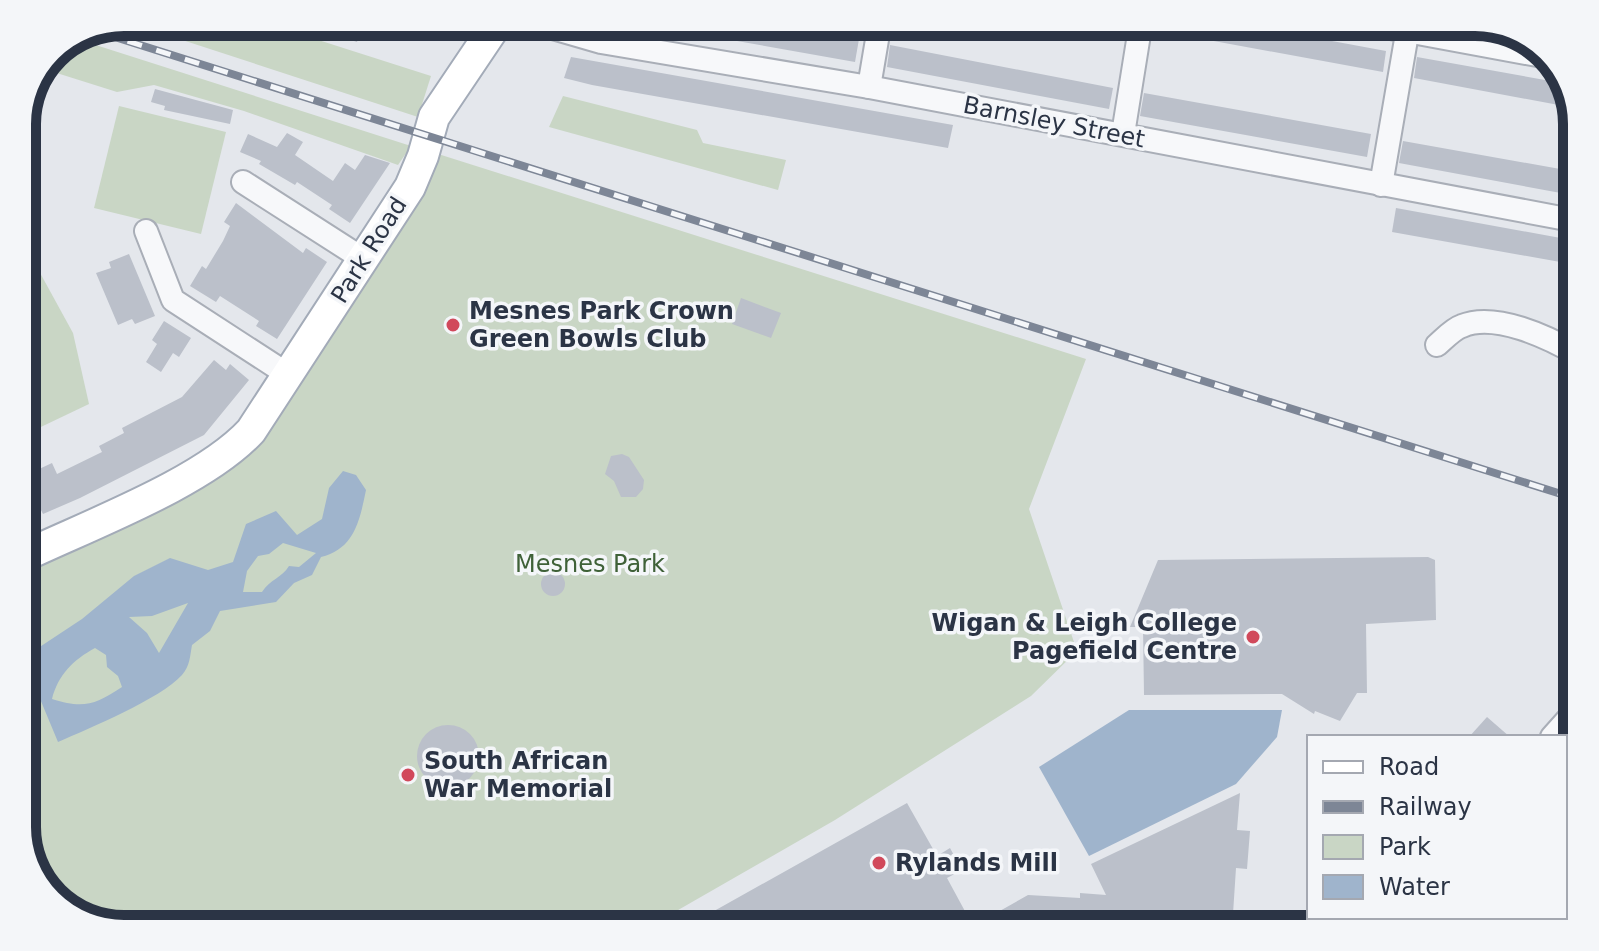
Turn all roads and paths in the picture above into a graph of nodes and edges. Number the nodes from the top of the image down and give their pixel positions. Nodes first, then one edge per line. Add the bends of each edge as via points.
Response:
1 (488, 36) edge
2 (580, 36) edge
3 (878, 36) edge
4 (1139, 36) edge
5 (1406, 36) edge
6 (1450, 36) edge
7 (1526, 52) edge
8 (869, 87) junction
9 (1123, 134) junction
10 (243, 182) dead end
11 (1381, 185) junction
12 (1563, 218) edge
13 (146, 231) dead end
14 (363, 259) junction
15 (1437, 345) dead end
16 (1563, 348) edge
17 (290, 376) junction
18 (36, 550) edge

1 - 14 main road, Park Road via 444,98 416,174
2 - 8 street, Barnsley Street
3 - 8 street
4 - 9 street
5 - 11 street
6 - 7 street
8 - 9 street, Barnsley Street
9 - 11 street, Barnsley Street
10 - 14 street
11 - 12 street, Barnsley Street
13 - 17 street via 173,300
14 - 17 main road, Park Road
15 - 16 street via 1460,326 1482,321
17 - 18 main road, Park Road via 251,431 216,462

